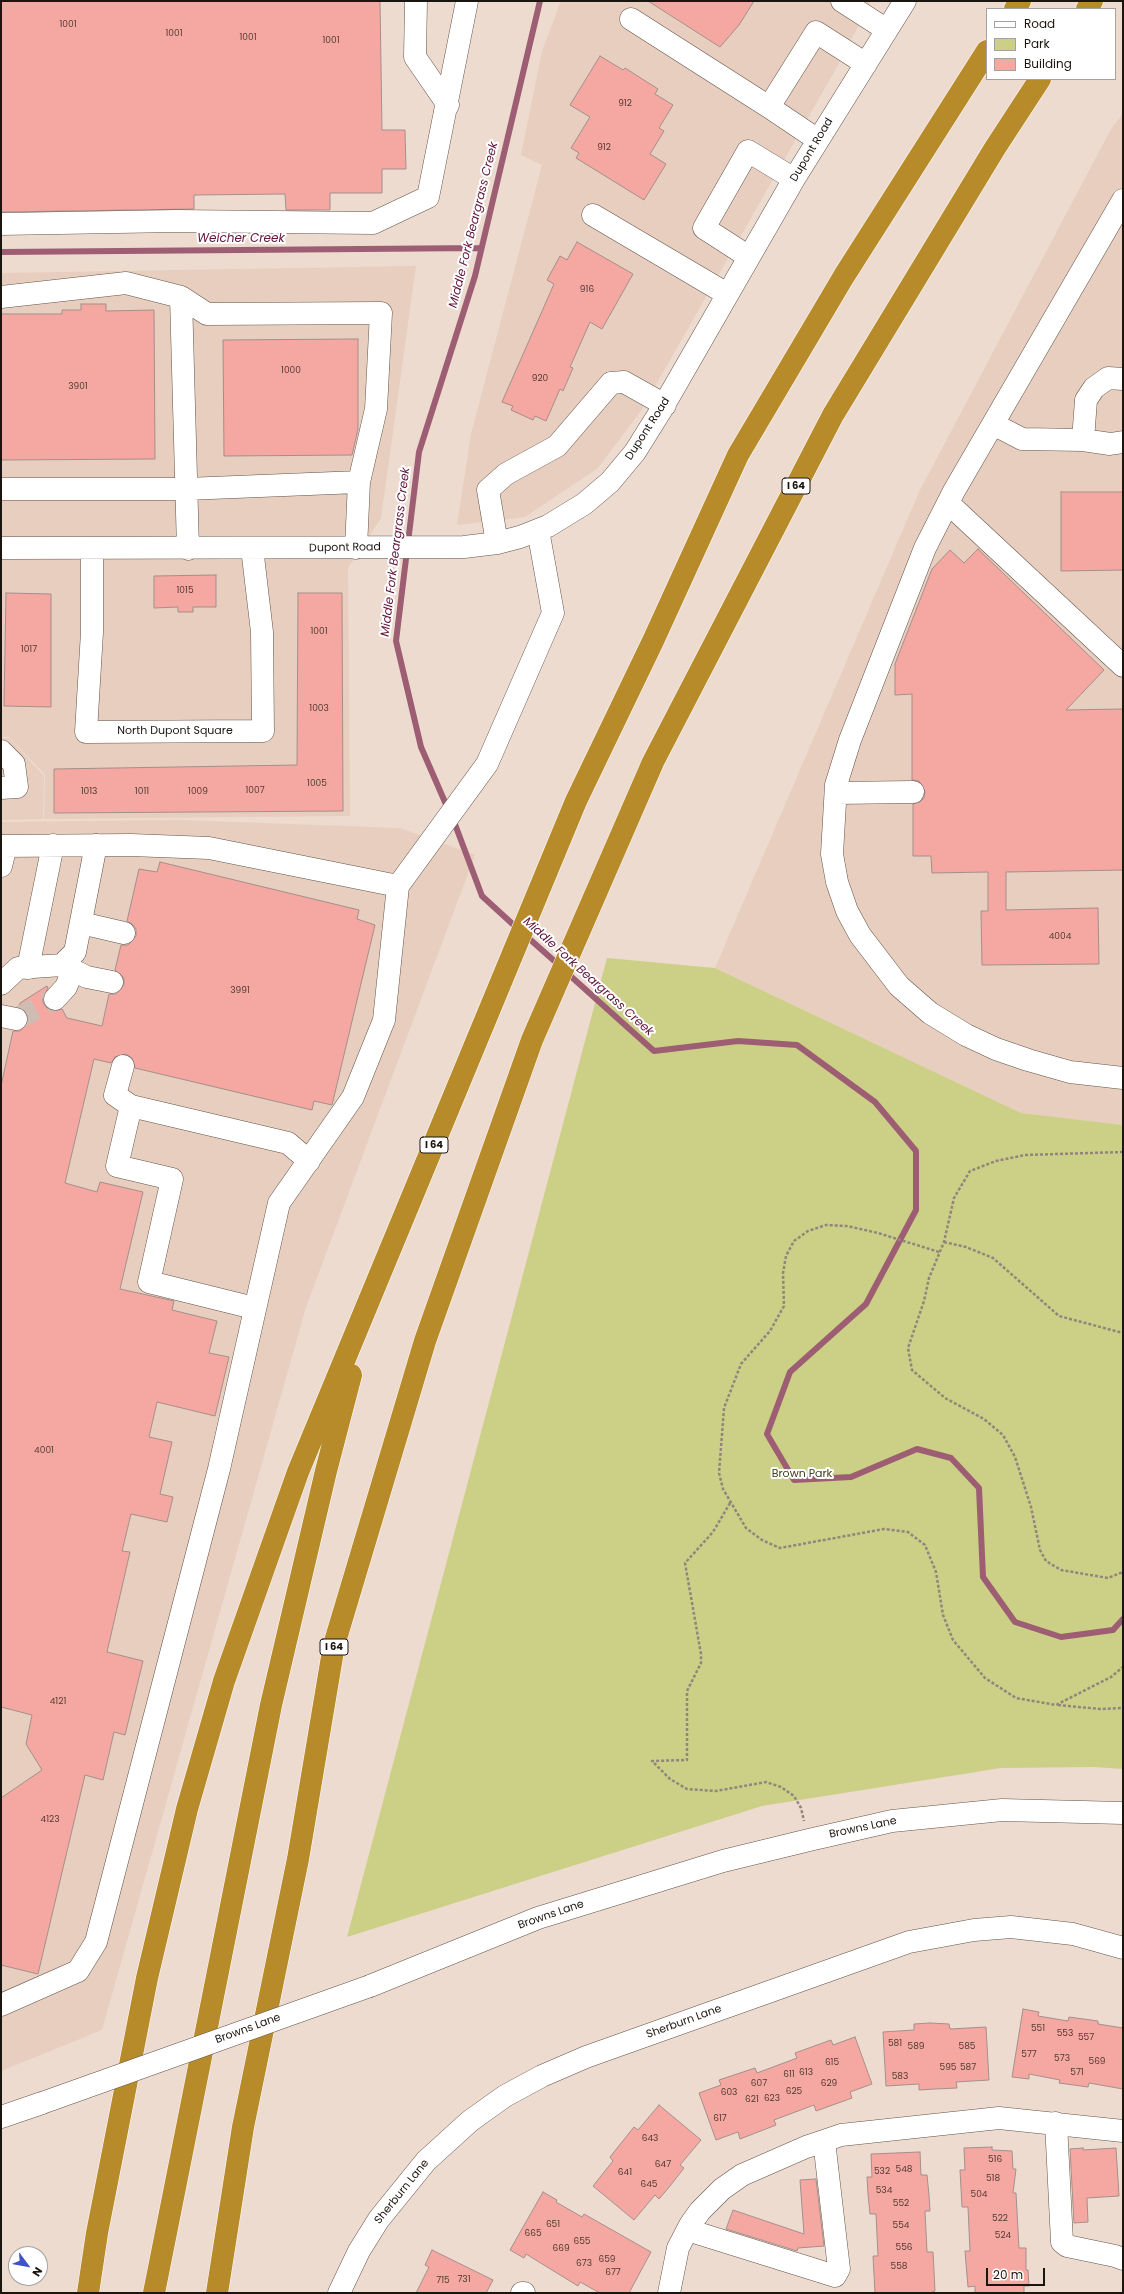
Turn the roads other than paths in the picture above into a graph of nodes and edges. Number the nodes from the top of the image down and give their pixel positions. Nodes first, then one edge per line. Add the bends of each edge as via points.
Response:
1 (416, 1) edge
2 (467, 1) edge
3 (905, 1) edge
4 (846, 2) edge
5 (631, 19) dead end
6 (887, 30) junction
7 (986, 53) edge
8 (866, 64) junction
9 (1039, 80) edge
10 (448, 105) junction
11 (769, 107) junction
12 (818, 140) junction
13 (794, 179) junction
14 (1123, 200) edge
15 (594, 215) dead end
16 (1, 224) edge
17 (748, 257) junction
18 (727, 294) junction
19 (1, 297) edge
20 (180, 298) junction
21 (1123, 379) edge
22 (665, 405) junction
23 (993, 424) junction
24 (1083, 440) junction
25 (1123, 442) edge
26 (360, 482) junction
27 (1, 489) edge
28 (186, 489) junction
29 (948, 503) junction
30 (538, 530) junction
31 (497, 543) junction
32 (1, 548) edge
33 (252, 548) junction
34 (356, 548) junction
35 (92, 549) junction
36 (188, 549) junction
37 (1123, 666) edge
38 (1, 751) edge
39 (1, 788) edge
40 (912, 792) dead end
41 (836, 793) junction
42 (53, 845) junction
43 (96, 845) junction
44 (3, 852) edge
45 (398, 886) junction
46 (81, 923) junction
47 (124, 933) dead end
48 (28, 968) junction
49 (68, 968) junction
50 (112, 982) dead end
51 (1, 984) edge
52 (56, 999) tunnel mouth
53 (123, 1066) dead end
54 (1123, 1078) edge
55 (132, 1106) junction
56 (309, 1161) junction
57 (370, 1299) junction
58 (254, 1308) junction
59 (1123, 1813) edge
60 (1123, 1948) edge
61 (1, 2005) edge
62 (1, 2117) edge
63 (1056, 2123) junction
64 (1123, 2131) edge
65 (824, 2141) junction
66 (690, 2225) junction
67 (1123, 2260) edge
68 (88, 2293) edge
69 (154, 2293) edge
70 (217, 2293) edge
71 (339, 2293) edge
72 (669, 2293) edge

1 - 10 street via 415,57
2 - 10 street
3 - 6 street, Dupont Road
4 - 6 street
5 - 11 street
6 - 8 street, Dupont Road
7 - 57 highway, I 64 via 844,276 738,455 576,801
8 - 11 street via 816,32
8 - 12 street, Dupont Road
9 - 70 highway, I 64 via 995,148 833,415 653,762 539,1023 425,1341 334,1645 298,1859 243,2127
10 - 16 street via 428,197 373,223 176,221
11 - 12 street
12 - 13 street, Dupont Road
13 - 17 street, Dupont Road
13 - 17 street via 748,151 704,228
14 - 23 street
15 - 18 street
17 - 18 street, Dupont Road
18 - 22 street, Dupont Road
19 - 20 street via 126,283
20 - 26 street via 206,314 381,313 376,409
20 - 28 street
21 - 24 street via 1108,378 1094,388 1086,400
22 - 30 street, Dupont Road via 635,452 610,482 584,504
22 - 31 street via 624,382 611,383 557,446 506,474 488,490
23 - 24 street via 1022,439
23 - 29 street
24 - 25 street via 1110,444
26 - 28 street
26 - 34 street
27 - 28 street
28 - 36 street
29 - 37 street
29 - 41 street via 925,548 850,740
30 - 31 street, Dupont Road
30 - 45 street via 553,613 487,764
31 - 34 street, Dupont Road via 464,547
32 - 35 street, Dupont Road
33 - 34 street, Dupont Road
33 - 35 street, North Dupont Square via 262,632 263,731 86,732 92,632
33 - 36 street, Dupont Road
35 - 36 street, Dupont Road
38 - 39 street via 14,764 17,787
40 - 41 street
41 - 54 street via 832,854 837,882 847,911 860,935 899,986 930,1013 966,1035 996,1049 1070,1072
42 - 43 street
42 - 44 street
42 - 48 street
43 - 45 street via 209,848
43 - 46 street
45 - 56 street via 384,1020 353,1097
46 - 47 street
46 - 49 street via 75,952
48 - 49 street
48 - 51 street via 18,968
49 - 50 street via 87,977
49 - 52 street via 66,987
53 - 55 street via 115,1095
55 - 56 street via 288,1144
55 - 58 street via 117,1166 172,1179 149,1282
56 - 58 street via 279,1203
57 - 68 highway via 295,1480 224,1681 187,1809 146,1986 97,2233
57 - 69 highway, I 64 via 326,1471 271,1705
58 - 61 street via 219,1469 96,1942 78,1971
59 - 62 street, Browns Lane, bridge via 1002,1810 892,1821 723,1861 538,1918 370,1986
60 - 71 street, Sherburn Lane via 1073,1934 1012,1928 974,1930 909,1942 586,2057 542,2076 505,2096 470,2122 426,2161 379,2219 359,2251
63 - 64 street
63 - 65 street via 999,2118 841,2135
63 - 67 street via 1062,2242 1067,2246
65 - 66 street via 742,2175 722,2189
65 - 66 street via 839,2269 835,2276 694,2232
66 - 72 street via 678,2248

